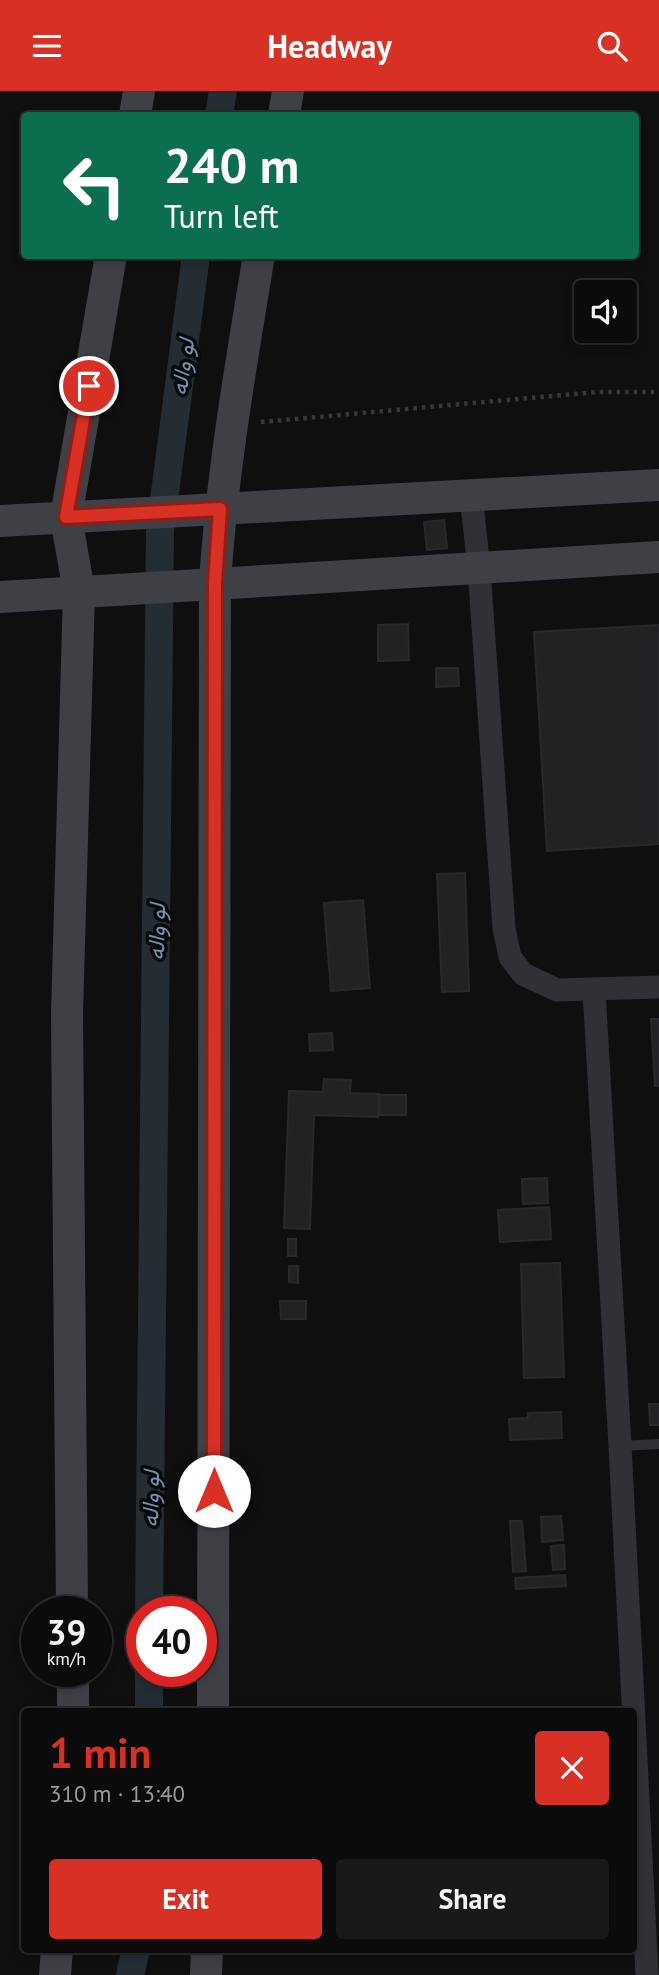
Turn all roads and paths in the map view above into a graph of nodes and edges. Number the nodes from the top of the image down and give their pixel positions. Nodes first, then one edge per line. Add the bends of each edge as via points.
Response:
1 (139, 91) edge
2 (288, 91) edge
3 (136, 112) edge
4 (284, 112) edge
5 (111, 259) edge
6 (258, 259) edge
7 (659, 392) edge
8 (232, 424) junction
9 (659, 485) edge
10 (471, 495) junction
11 (207, 510) junction
12 (79, 517) junction
13 (0, 521) edge
14 (659, 558) edge
15 (479, 568) junction
16 (203, 584) junction
17 (91, 591) junction
18 (0, 597) edge
19 (659, 987) edge
20 (594, 990) junction
21 (659, 1444) edge
22 (620, 1446) junction
23 (72, 1596) edge
24 (73, 1687) edge
25 (73, 1708) edge
26 (213, 1708) edge
27 (651, 1895) edge
28 (57, 1953) edge
29 (207, 1953) edge
30 (55, 1975) edge
31 (206, 1975) edge
32 (647, 1975) edge

1 - 3 street
2 - 4 street
5 - 12 street
6 - 8 street
7 - 8 path via 597,392
8 - 11 street
9 - 10 street
10 - 11 street
10 - 15 street
11 - 12 street
11 - 16 street
12 - 13 street
12 - 17 street
14 - 15 street
15 - 16 street
15 - 20 street via 504,928 510,957 523,974 557,990
16 - 17 street
16 - 26 street
17 - 18 street
17 - 23 street via 67,1014
19 - 20 street
20 - 22 street
21 - 22 lane
22 - 27 street
24 - 25 street
27 - 32 street
28 - 30 street
29 - 31 street

